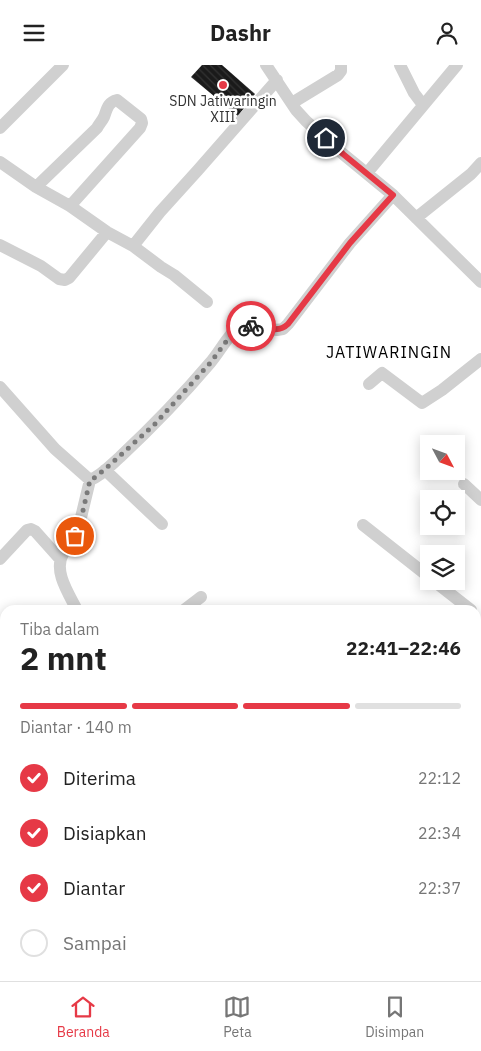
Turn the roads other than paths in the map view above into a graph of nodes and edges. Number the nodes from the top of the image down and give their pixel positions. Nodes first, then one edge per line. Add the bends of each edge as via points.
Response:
1 (63, 65) edge
2 (266, 65) edge
3 (341, 65) edge
4 (400, 65) edge
5 (457, 65) edge
6 (277, 80) junction
7 (292, 103) junction
8 (423, 105) junction
9 (0, 128) edge
10 (0, 162) edge
11 (481, 163) edge
12 (367, 173) junction
13 (36, 187) junction
14 (393, 195) junction
15 (70, 206) junction
16 (416, 218) junction
17 (107, 232) junction
18 (0, 245) edge
19 (133, 246) junction
20 (481, 282) edge
21 (207, 302) dead end
22 (481, 359) edge
23 (369, 384) dead end
24 (0, 387) edge
25 (104, 470) junction
26 (90, 480) junction
27 (464, 484) dead end
28 (481, 500) edge
29 (162, 523) dead end
30 (363, 525) dead end
31 (0, 559) edge
32 (60, 559) junction
33 (420, 570) edge
34 (445, 590) edge
35 (201, 597) dead end
36 (75, 605) edge
37 (191, 605) edge
38 (464, 605) edge

1 - 9 street
2 - 6 street
3 - 7 street via 342,71 338,75
4 - 8 street
5 - 8 street
6 - 7 street
6 - 19 street
7 - 12 street via 306,121
8 - 12 street
10 - 13 street
11 - 16 street
12 - 14 street
13 - 15 street
13 - 15 street via 97,128 108,106 117,100 141,119 140,128
14 - 16 street
14 - 25 street via 350,243 283,329 238,327 154,425
15 - 17 street
16 - 20 street
17 - 18 street via 65,280
17 - 19 street
19 - 21 street
22 - 23 street via 422,403 382,373
24 - 26 street via 55,449
25 - 26 street
25 - 29 street
26 - 32 street via 78,530
27 - 28 street
30 - 33 street
31 - 32 street via 31,529
32 - 36 street via 62,579
34 - 38 street
35 - 37 street

